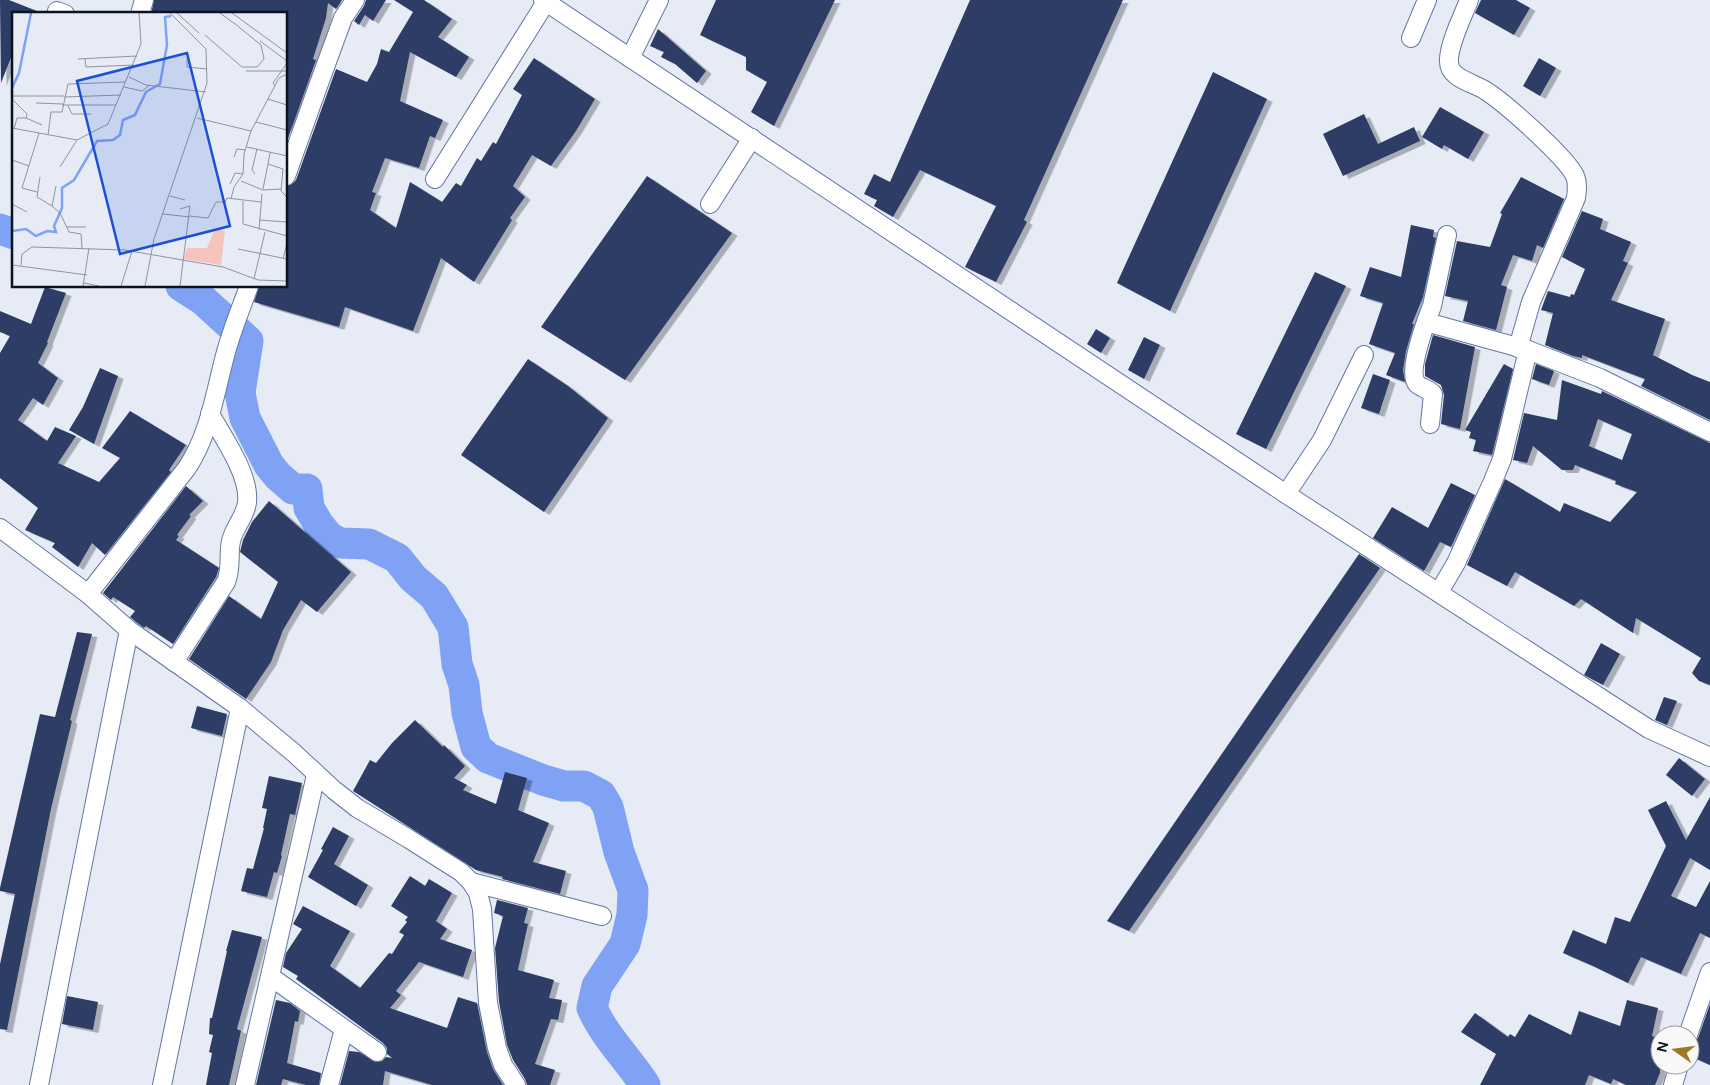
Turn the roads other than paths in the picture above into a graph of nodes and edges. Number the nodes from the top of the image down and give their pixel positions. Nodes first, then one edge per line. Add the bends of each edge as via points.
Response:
1 (355, 0) edge
2 (660, 0) edge
3 (1427, 0) edge
4 (1469, 0) edge
5 (545, 1) edge
6 (1411, 38) dead end
7 (630, 58) junction
8 (752, 138) junction
9 (288, 170) edge
10 (435, 179) dead end
11 (710, 204) dead end
12 (1448, 235) dead end
13 (248, 288) edge
14 (1426, 322) junction
15 (1523, 349) junction
16 (1364, 355) dead end
17 (210, 414) junction
18 (1430, 424) dead end
19 (1710, 432) edge
20 (1286, 494) junction
21 (0, 528) edge
22 (1439, 592) junction
23 (88, 594) junction
24 (129, 630) junction
25 (174, 662) junction
26 (240, 708) junction
27 (1710, 756) edge
28 (316, 774) junction
29 (471, 882) junction
30 (602, 916) dead end
31 (1710, 972) edge
32 (271, 977) junction
33 (1691, 1025) edge
34 (344, 1028) junction
35 (377, 1052) dead end
36 (39, 1085) edge
37 (162, 1085) edge
38 (246, 1085) edge
39 (330, 1085) edge
40 (516, 1085) edge

1 - 9 street via 344,18
2 - 7 street
3 - 6 street
4 - 15 street via 1454,36 1449,62 1454,74 1486,91 1514,114 1556,152 1574,174 1578,185 1576,198 1531,302
5 - 7 street
5 - 10 street
7 - 8 street
8 - 11 street
8 - 20 street
12 - 14 street
13 - 17 street via 226,349
14 - 15 street
14 - 18 street via 1418,348 1415,380 1417,385 1433,394
15 - 19 street via 1600,378
15 - 22 street via 1502,459 1460,554
16 - 20 street via 1322,440
17 - 23 street via 206,431 187,468
17 - 25 street via 245,481 247,501 231,541 226,582
20 - 22 street
21 - 23 street
22 - 27 street via 1650,730
23 - 24 street
24 - 25 street
24 - 36 street
25 - 26 street
26 - 28 street
26 - 37 street
28 - 29 street via 357,808 461,872
28 - 32 street
29 - 30 street
29 - 40 street via 482,909 488,1003 497,1048
31 - 33 street
32 - 34 street
32 - 38 street
34 - 35 street
34 - 39 street

